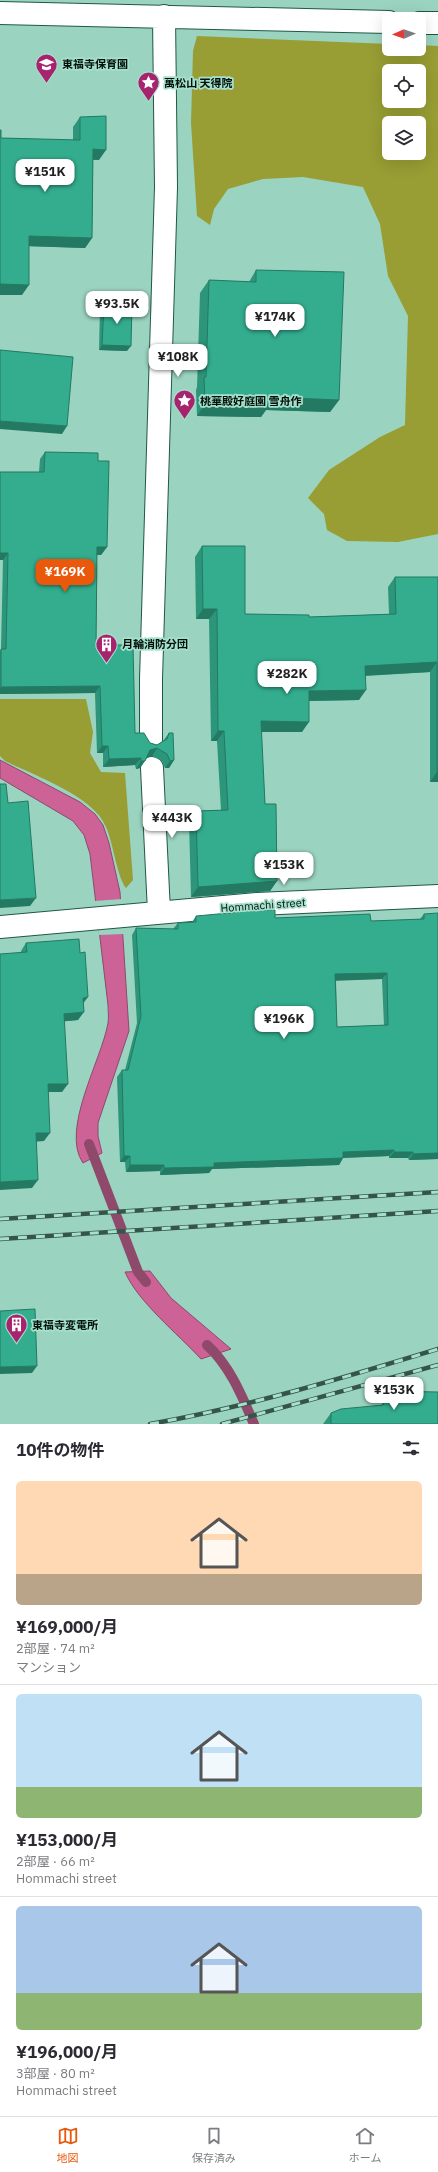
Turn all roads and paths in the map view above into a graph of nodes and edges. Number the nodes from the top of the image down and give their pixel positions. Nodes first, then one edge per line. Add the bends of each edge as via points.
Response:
1 (0, 13) edge
2 (164, 16) junction
3 (382, 22) edge
4 (426, 23) edge
5 (438, 23) edge
6 (151, 740) dead end
7 (152, 768) dead end
8 (438, 896) edge
9 (159, 912) junction
10 (0, 927) edge

1 - 2 street
2 - 3 street
2 - 6 street via 166,187
4 - 5 street
7 - 9 street
8 - 9 street, Hommachi street via 257,904
9 - 10 street, Hommachi street

